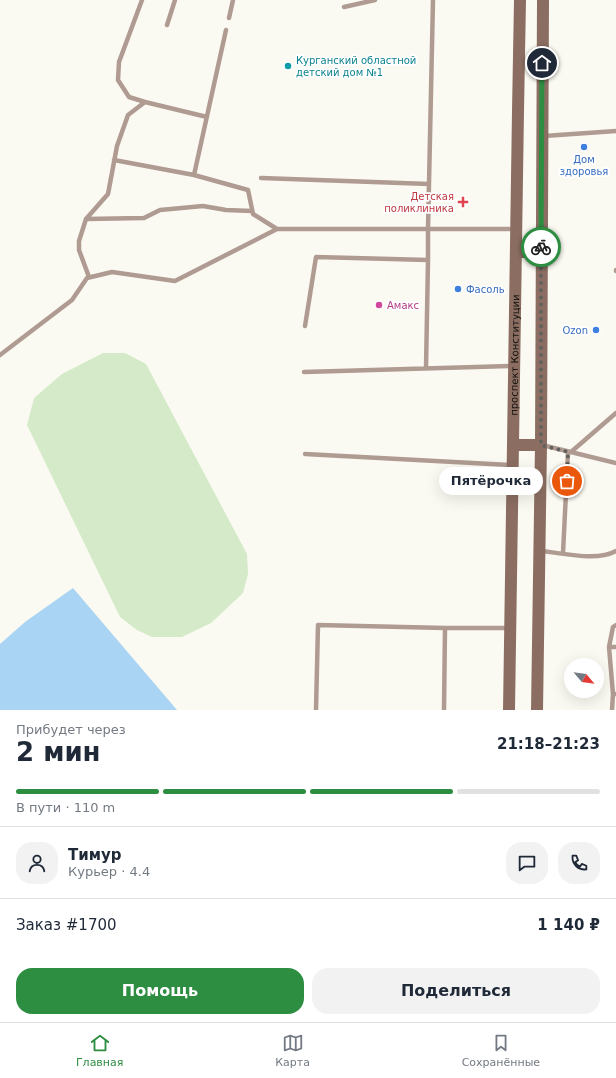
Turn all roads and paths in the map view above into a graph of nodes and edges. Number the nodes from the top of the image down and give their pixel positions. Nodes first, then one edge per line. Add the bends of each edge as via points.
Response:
1 (142, 0) edge
2 (175, 0) edge
3 (233, 0) edge
4 (375, 0) edge
5 (433, 0) edge
6 (520, 0) edge
7 (543, 0) edge
8 (344, 7) dead end
9 (229, 18) dead end
10 (167, 25) dead end
11 (226, 30) dead end
12 (145, 102) junction
13 (207, 117) junction
14 (616, 131) edge
15 (542, 136) junction
16 (114, 160) junction
17 (194, 175) junction
18 (261, 178) dead end
19 (429, 184) junction
20 (252, 211) junction
21 (86, 218) junction
22 (428, 229) junction
23 (517, 229) junction
24 (277, 230) junction
25 (516, 252) junction
26 (541, 252) junction
27 (428, 260) junction
28 (89, 277) junction
29 (305, 326) dead end
30 (0, 355) edge
31 (514, 366) junction
32 (426, 368) junction
33 (304, 372) dead end
34 (616, 413) edge
35 (513, 445) junction
36 (541, 445) junction
37 (570, 452) junction
38 (305, 454) dead end
39 (616, 463) edge
40 (512, 464) junction
41 (539, 551) junction
42 (616, 551) edge
43 (563, 553) junction
44 (616, 625) edge
45 (445, 628) junction
46 (511, 628) junction
47 (609, 647) junction
48 (616, 647) edge
49 (614, 694) edge
50 (316, 710) edge
51 (444, 710) edge
52 (509, 710) edge
53 (537, 710) edge
54 (612, 710) edge

1 - 12 lane via 119,62 118,80 129,97
2 - 10 lane
3 - 9 lane
4 - 8 lane
5 - 19 lane
6 - 23 main road, проспект Конституции
7 - 15 main road
11 - 13 lane
12 - 13 lane
12 - 16 lane via 128,116
13 - 17 lane
14 - 15 lane
15 - 26 main road
16 - 17 lane
16 - 21 lane via 108,194
17 - 20 lane via 248,190
18 - 19 lane
19 - 22 lane
20 - 21 lane via 203,206 160,210 144,218
20 - 24 lane
21 - 28 lane via 79,240 79,250
22 - 23 lane
22 - 24 lane
22 - 27 lane
23 - 25 main road, проспект Конституции
24 - 28 lane via 175,281 112,272
25 - 26 main road
25 - 31 main road, проспект Конституции
26 - 36 main road
27 - 29 lane via 316,257
27 - 32 lane
28 - 30 lane via 72,300
31 - 32 lane
31 - 35 main road, проспект Конституции
32 - 33 lane
34 - 37 lane
35 - 36 main road
35 - 40 main road, проспект Конституции
36 - 37 lane
36 - 41 main road
37 - 39 lane
37 - 43 lane
38 - 40 lane
40 - 46 main road, проспект Конституции
41 - 43 lane
41 - 53 main road
42 - 43 lane via 609,555 590,556
44 - 47 lane via 613,627
45 - 46 lane
45 - 50 lane via 318,625
45 - 51 lane
46 - 52 main road, проспект Конституции
47 - 48 lane
47 - 49 lane
49 - 54 lane

